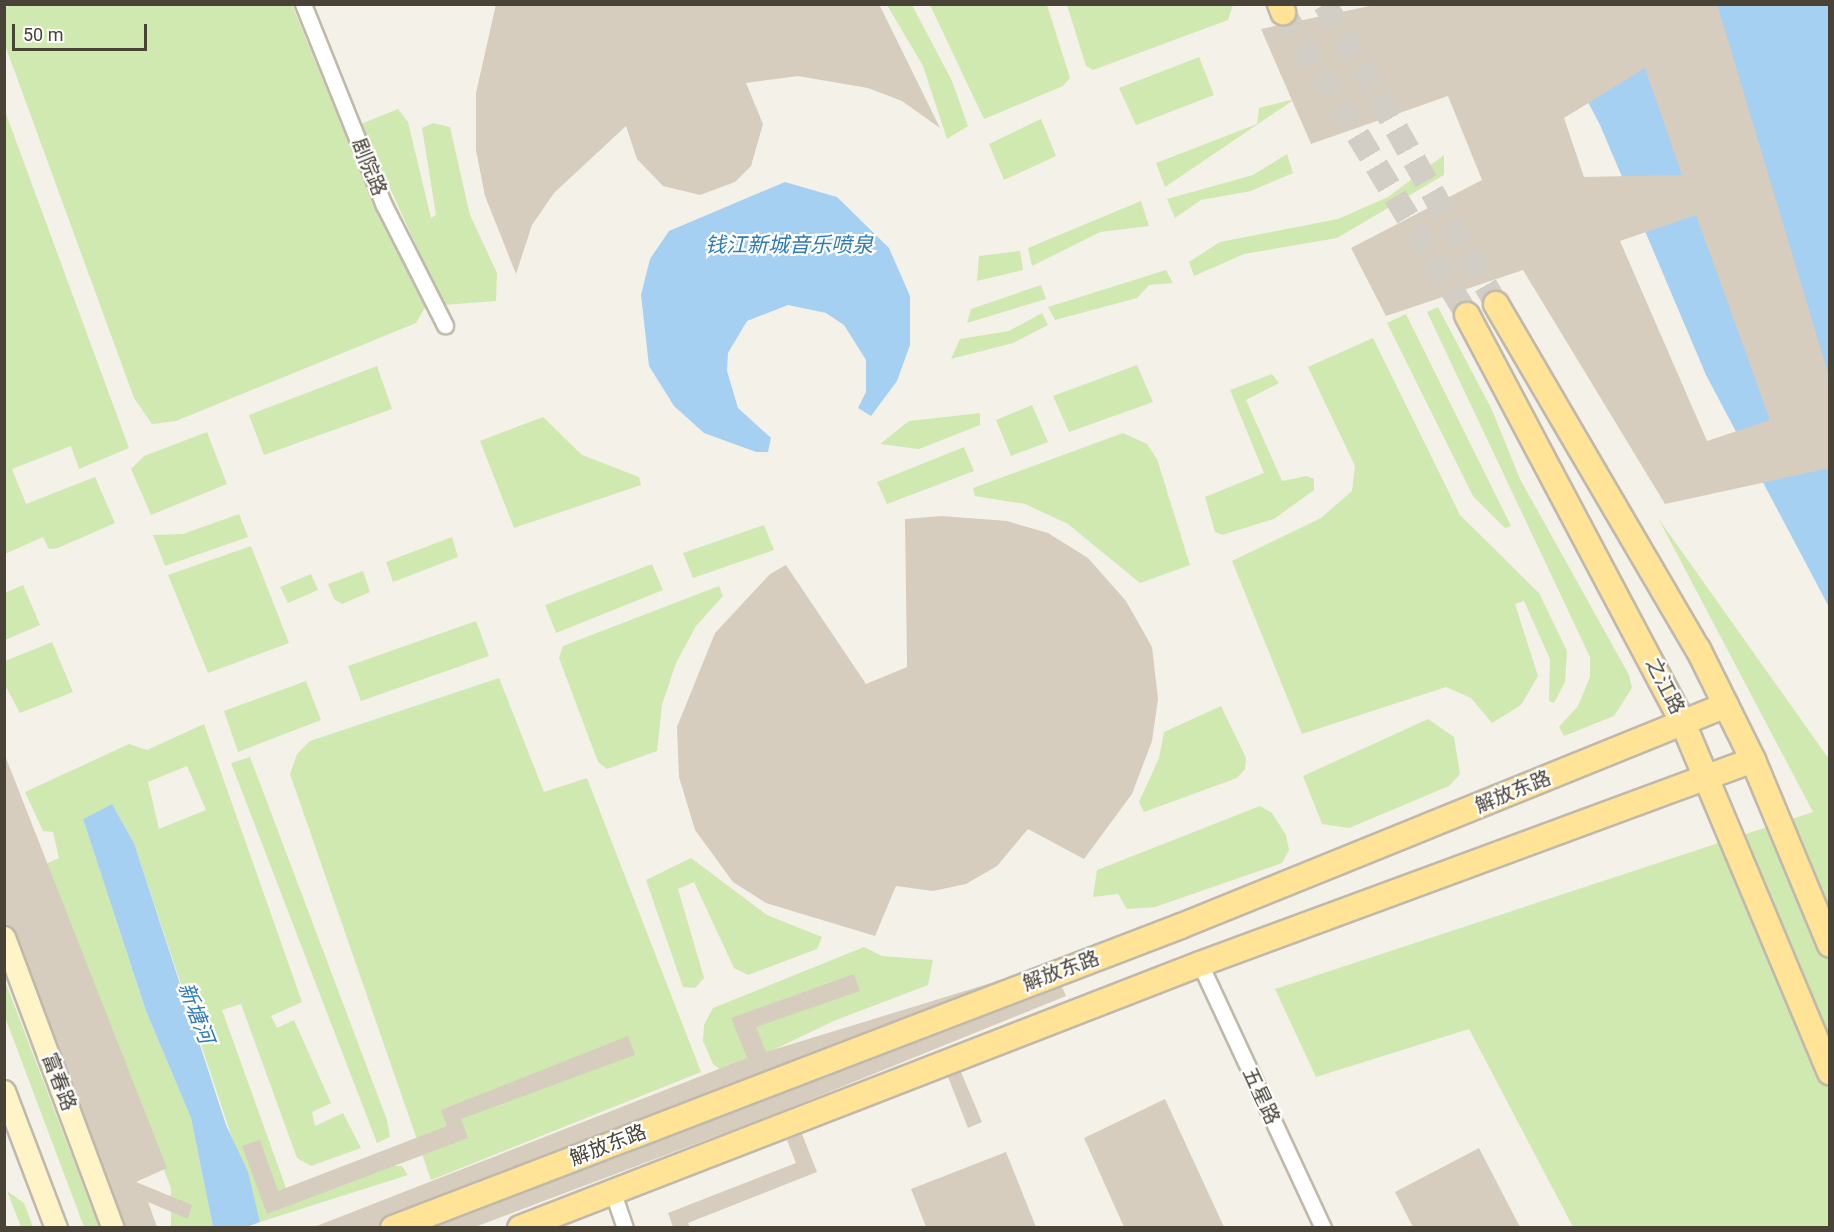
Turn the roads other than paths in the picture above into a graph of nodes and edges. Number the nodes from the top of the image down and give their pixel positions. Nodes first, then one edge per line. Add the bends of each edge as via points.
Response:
1 (303, 4) edge
2 (1496, 304) tunnel mouth
3 (1467, 315) tunnel mouth
4 (445, 325) dead end
5 (1726, 705) junction
6 (1683, 723) junction
7 (1754, 760) junction
8 (1706, 775) junction
9 (4, 936) edge
10 (1830, 945) edge
11 (1200, 964) junction
12 (1830, 1072) edge
13 (4, 1090) edge
14 (612, 1190) junction
15 (56, 1227) edge
16 (113, 1227) edge
17 (393, 1227) edge
18 (520, 1227) edge
19 (625, 1227) edge
20 (1323, 1227) edge

1 - 4 street, 剧院路 via 384,205
2 - 5 main road
3 - 6 main road, 之江路
5 - 6 main road, 解放东路
5 - 7 main road
6 - 8 main road, 之江路
6 - 17 main road, 解放东路 via 1181,926
7 - 8 main road
7 - 10 main road
8 - 11 main road
8 - 12 main road, 之江路
9 - 16 main road, 富春路
11 - 14 main road
11 - 20 street, 五星路
13 - 15 main road
14 - 18 main road
14 - 19 street

